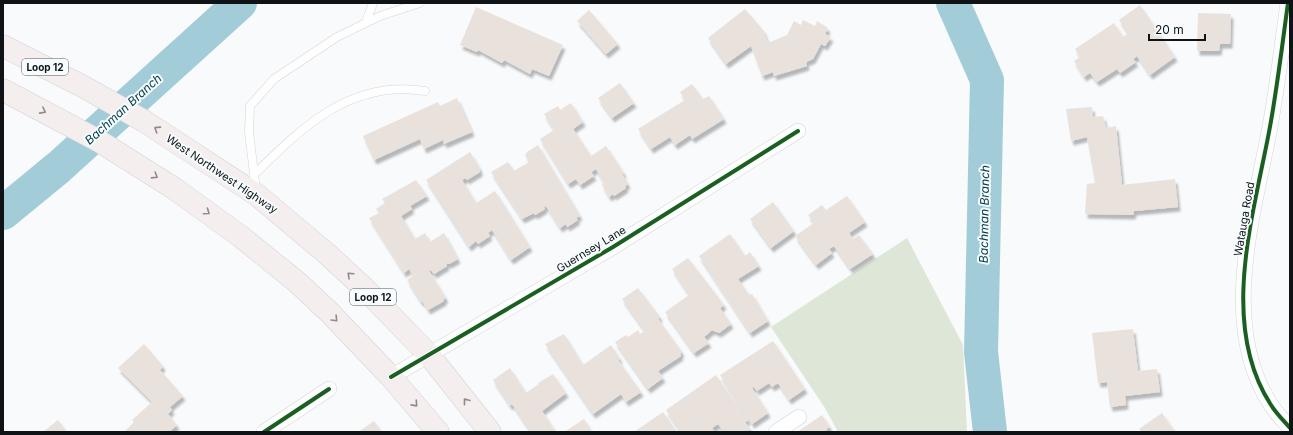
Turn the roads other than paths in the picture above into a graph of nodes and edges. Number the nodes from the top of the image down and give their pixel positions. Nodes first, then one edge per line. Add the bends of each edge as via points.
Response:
1 (373, 3) edge
2 (420, 3) edge
3 (1288, 3) edge
4 (366, 22) junction
5 (3, 46) edge
6 (6, 91) edge
7 (425, 91) dead end
8 (798, 132) dead end
9 (249, 184) junction
10 (429, 355) junction
11 (391, 377) junction
12 (329, 389) dead end
13 (799, 417) dead end
14 (1290, 428) edge
15 (264, 432) edge
16 (438, 432) edge
17 (490, 432) edge
18 (776, 432) edge

1 - 4 lane
2 - 4 lane
3 - 14 street, Watauga Road via 1270,130 1246,250 1242,293 1249,350 1259,382 1271,405
4 - 9 lane via 337,37 274,79 250,106
9 -> 5 main road, West Northwest Highway / Loop 12 via 86,88
6 -> 11 main road via 99,141 176,190 240,236 297,282
7 - 9 lane via 409,88 383,90 352,98 328,111 278,151
8 - 10 street, Guernsey Lane via 607,251
10 -> 9 main road, West Northwest Highway / Loop 12 via 364,288
10 - 11 street, Guernsey Lane
17 -> 10 main road, West Northwest Highway / Loop 12
11 -> 16 main road
12 - 15 street
13 - 18 street

